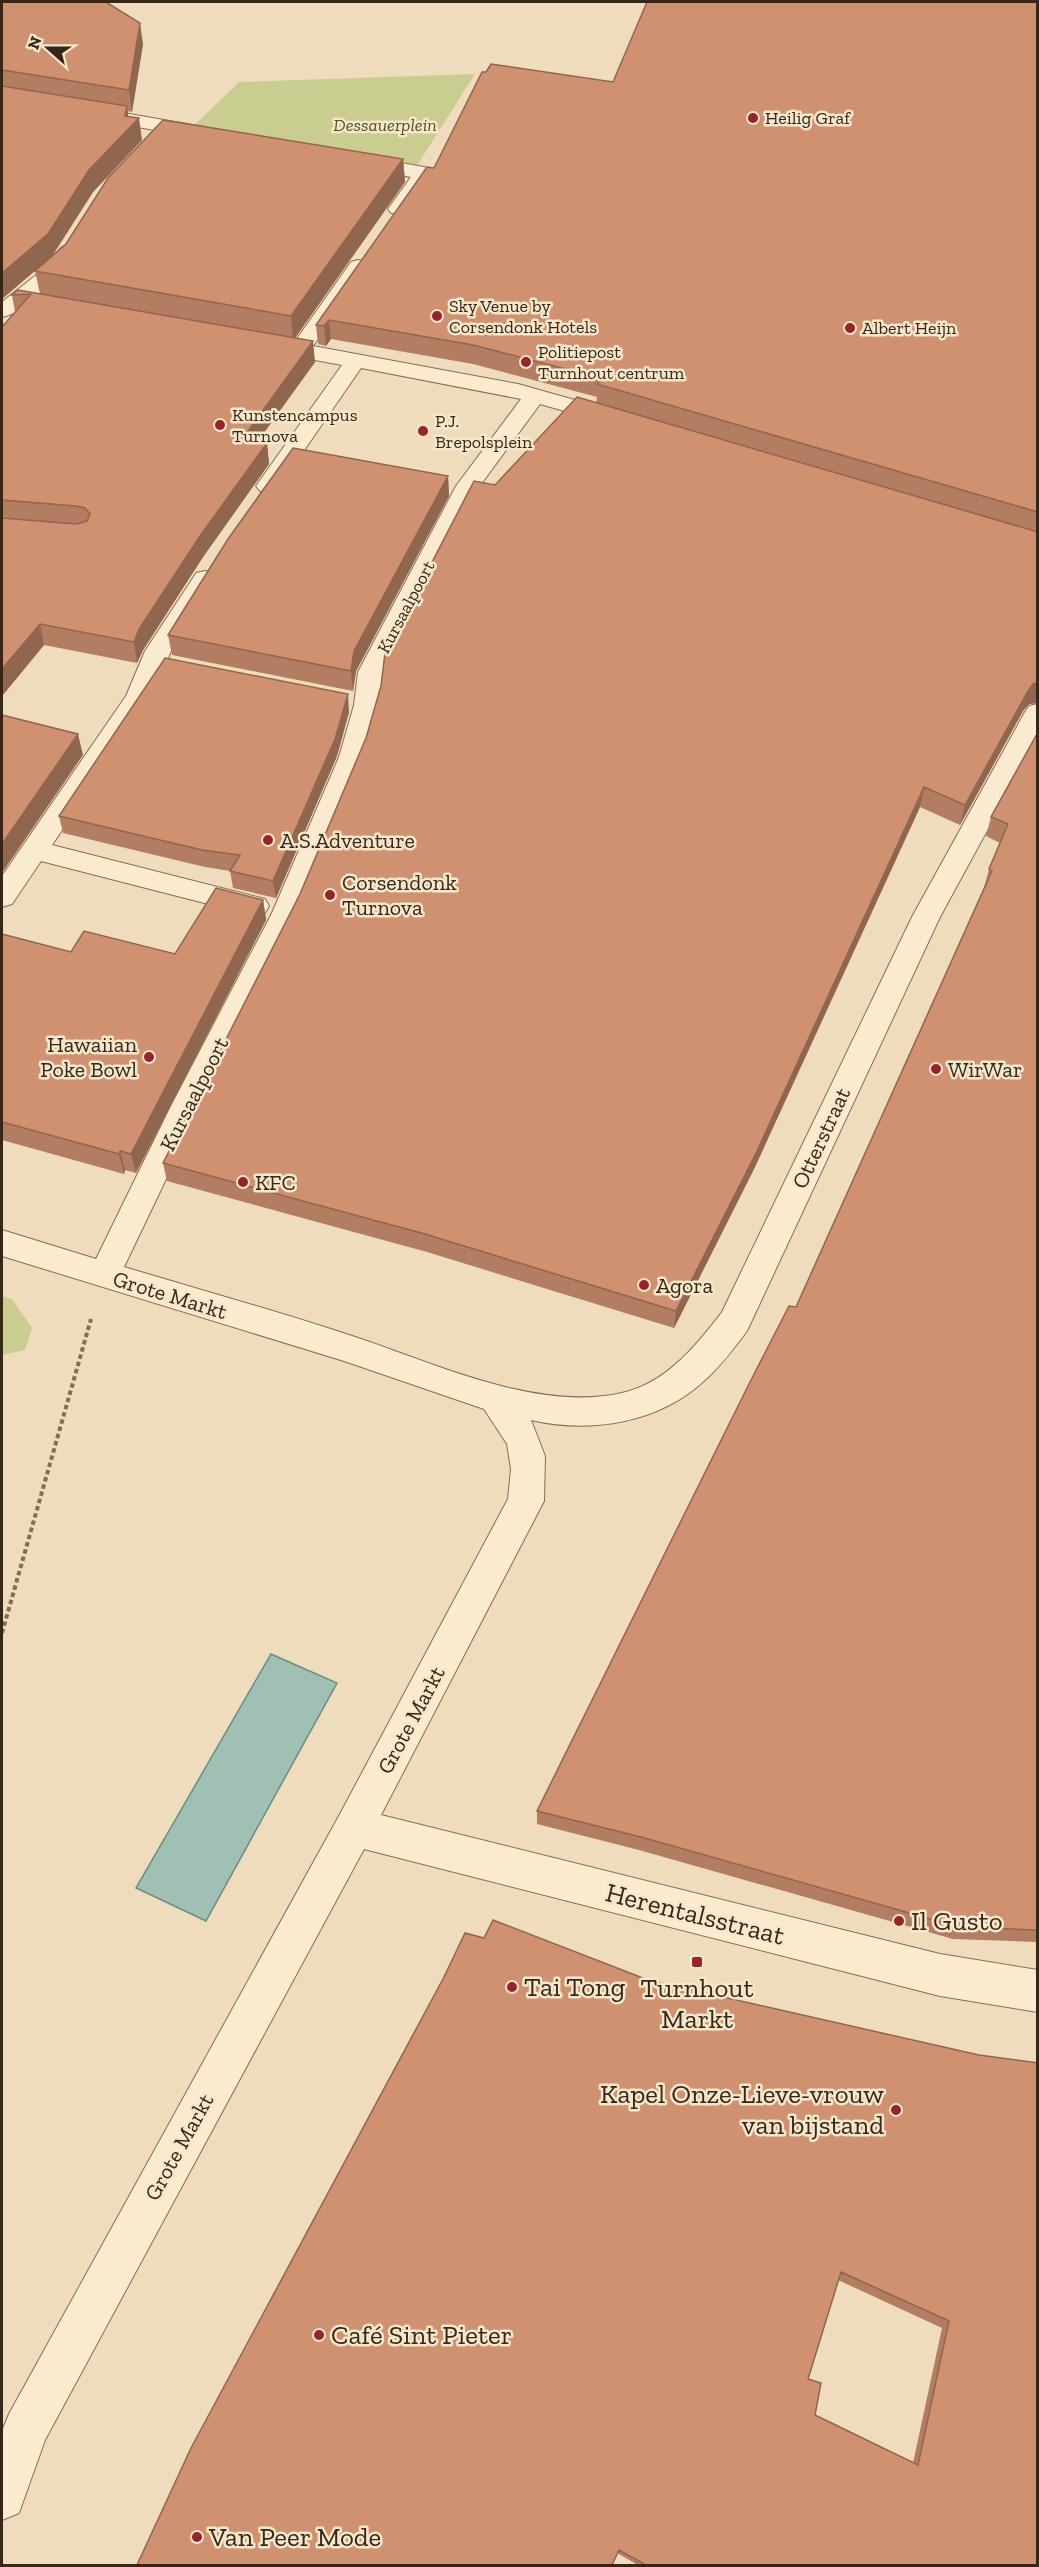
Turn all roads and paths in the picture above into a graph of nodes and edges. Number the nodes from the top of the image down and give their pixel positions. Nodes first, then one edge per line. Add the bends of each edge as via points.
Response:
1 (80, 112) edge
2 (169, 126) junction
3 (227, 137) edge
4 (154, 142) edge
5 (342, 158) edge
6 (384, 228) edge
7 (79, 234) edge
8 (371, 247) edge
9 (42, 305) edge
10 (10, 306) edge
11 (253, 342) edge
12 (300, 350) junction
13 (356, 360) junction
14 (535, 395) junction
15 (629, 422) edge
16 (256, 503) edge
17 (208, 557) edge
18 (1038, 712) edge
19 (34, 849) junction
20 (2, 897) edge
21 (286, 914) junction
22 (2, 1243) edge
23 (104, 1275) junction
24 (495, 1397) junction
25 (2, 1633) edge
26 (354, 1827) junction
27 (1038, 1991) edge
28 (2, 2496) edge

1 - 2 street
2 - 3 street
2 - 4 street
5 - 6 street via 423,173
7 - 10 street via 62,262
8 - 12 street
9 - 10 street
11 - 12 street
12 - 13 street
13 - 14 street
13 - 16 street via 300,458
14 - 15 street
14 - 21 street, Kursaalpoort via 457,484 456,511 355,703 352,758
17 - 19 street via 158,651 164,664
18 - 24 street, Otterstraat via 926,917 735,1321 715,1348 665,1393 630,1406 597,1411 558,1410
19 - 20 street
19 - 21 street
21 - 23 street, Kursaalpoort
22 - 23 street, Grote Markt
23 - 24 street, Grote Markt
23 - 25 path
24 - 26 street, Grote Markt via 519,1429 528,1451 526,1501
26 - 27 street, Herentalsstraat via 940,1975
26 - 28 street, Grote Markt via 25,2430

